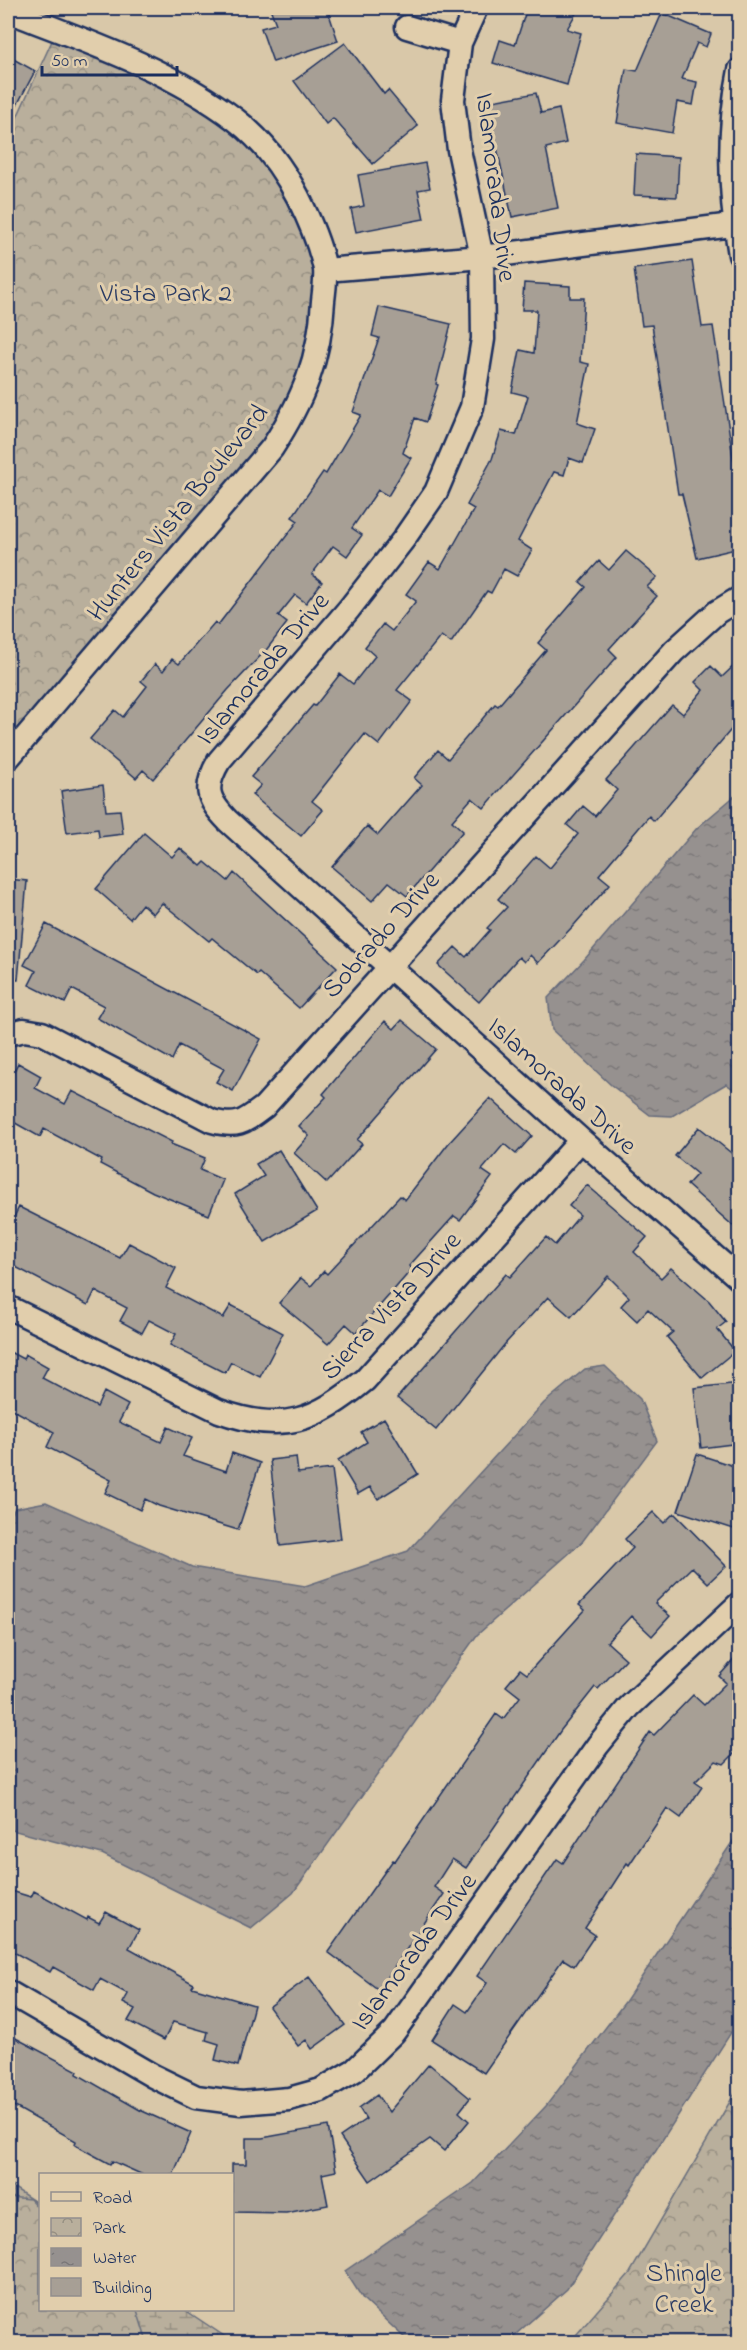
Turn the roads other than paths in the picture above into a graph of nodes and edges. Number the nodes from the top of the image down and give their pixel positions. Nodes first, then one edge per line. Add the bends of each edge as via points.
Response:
1 (476, 8) edge
2 (8, 11) edge
3 (407, 27) dead end
4 (460, 43) junction
5 (740, 70) edge
6 (737, 224) edge
7 (740, 255) edge
8 (482, 257) junction
9 (325, 270) junction
10 (740, 598) edge
11 (10, 750) edge
12 (388, 967) junction
13 (8, 1034) edge
14 (580, 1140) junction
15 (740, 1279) edge
16 (8, 1307) edge
17 (740, 1604) edge
18 (8, 1992) edge

1 - 4 street, Islamorada Drive
2 - 9 street, Hunters Vista Boulevard via 120,55 186,88 238,122 269,152 294,189
3 - 4 street
4 - 8 street, Islamorada Drive via 453,100 459,150
5 - 6 street via 732,105 729,159
6 - 7 street
6 - 8 street
8 - 9 street
8 - 12 street, Islamorada Drive via 483,339 472,406 436,492 404,540 208,779 214,807
9 - 11 street, Hunters Vista Boulevard via 322,330 309,380 290,421 272,448
10 - 12 street, Sobrado Drive via 717,612 674,651
12 - 13 street, Sobrado Drive via 264,1107 244,1122 229,1126 212,1121 42,1033 24,1030
12 - 14 street, Islamorada Drive
14 - 15 street, Islamorada Drive
14 - 16 street, Sierra Vista Drive via 365,1380 335,1405 304,1418 272,1423 219,1411
17 - 18 street, Islamorada Drive via 629,1707 598,1745 394,2032 356,2070 321,2090 289,2100 241,2103 196,2097

